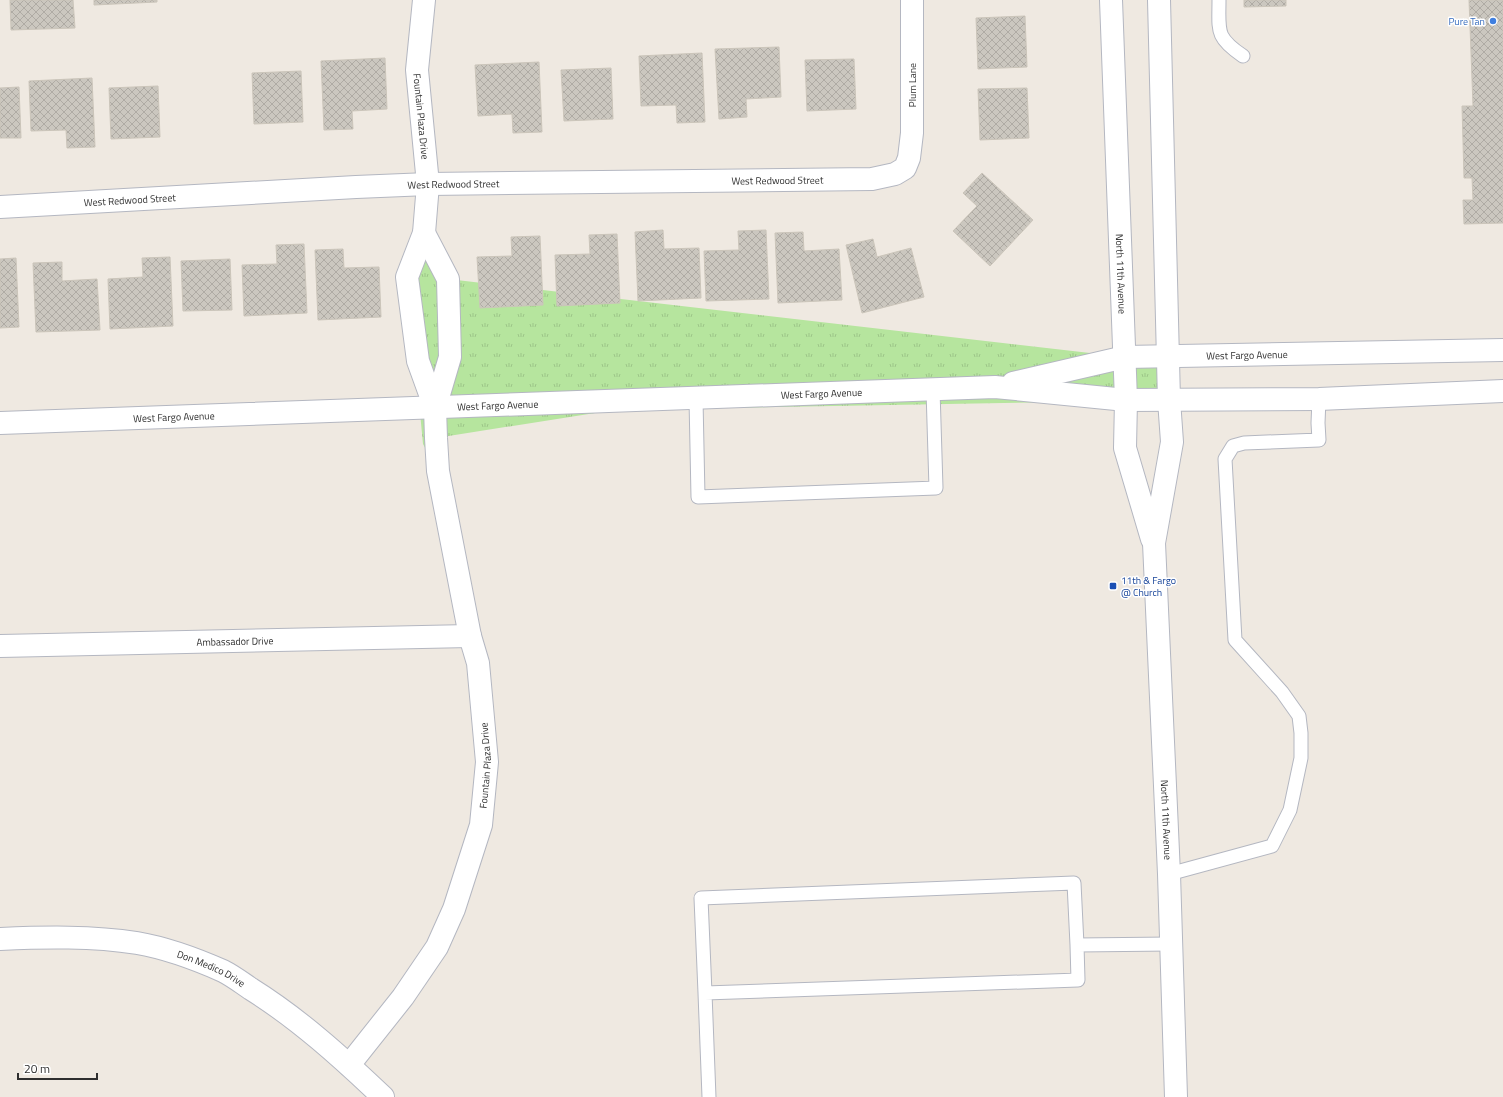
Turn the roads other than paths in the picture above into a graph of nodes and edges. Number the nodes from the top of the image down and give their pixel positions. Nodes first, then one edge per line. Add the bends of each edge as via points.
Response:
1 (424, 0) edge
2 (912, 0) edge
3 (1111, 0) edge
4 (1159, 0) edge
5 (1219, 0) edge
6 (1243, 56) dead end
7 (905, 168) joint
8 (428, 184) junction
9 (0, 207) edge
10 (424, 233) junction
11 (1503, 350) edge
12 (1168, 356) junction
13 (1125, 357) junction
14 (995, 387) junction
15 (933, 390) junction
16 (1503, 392) edge
17 (696, 399) junction
18 (1320, 399) junction
19 (1126, 400) junction
20 (1169, 400) junction
21 (435, 408) junction
22 (0, 424) edge
23 (1154, 544) junction
24 (470, 636) junction
25 (0, 646) edge
26 (1169, 874) junction
27 (0, 939) edge
28 (1171, 944) junction
29 (1077, 945) junction
30 (705, 993) junction
31 (349, 1065) junction
32 (383, 1097) edge
33 (709, 1097) edge
34 (1176, 1097) edge

1 - 8 main road, Fountain Plaza Drive via 417,70
2 - 7 main road, Plum Lane via 912,133
3 - 13 main road, North 11th Avenue
4 - 12 main road, North 11th Avenue
5 - 6 lane via 1221,36 1230,47
7 - 8 main road, West Redwood Street via 895,174 872,179
8 - 9 main road, West Redwood Street
8 - 10 main road, Fountain Plaza Drive
10 - 21 main road, Fountain Plaza Drive via 407,277 418,361
10 - 21 main road, Fountain Plaza Drive via 448,278 450,357
11 - 12 main road, West Fargo Avenue
12 - 13 main road, West Fargo Avenue
12 - 20 main road, North 11th Avenue
13 - 14 main road, West Fargo Avenue
13 - 19 main road, North 11th Avenue
14 - 15 main road, West Fargo Avenue
14 - 19 main road, West Fargo Avenue
15 - 17 main road, West Fargo Avenue
15 - 17 lane via 936,488 698,497
16 - 18 main road, West Fargo Avenue
17 - 21 main road, West Fargo Avenue
18 - 20 main road, West Fargo Avenue
18 - 26 lane via 1319,440 1244,442 1233,446 1226,459 1235,640 1282,692 1299,716 1301,758 1290,810 1272,846
19 - 20 main road, West Fargo Avenue
19 - 23 main road, North 11th Avenue via 1125,448
20 - 23 main road, North 11th Avenue via 1172,442
21 - 22 main road, West Fargo Avenue
21 - 24 main road, Fountain Plaza Drive via 438,472
23 - 26 main road, North 11th Avenue
24 - 25 main road, Ambassador Drive
24 - 31 main road, Fountain Plaza Drive via 478,663 487,762 481,825 454,909 437,947 403,997
26 - 28 main road, North 11th Avenue
27 - 31 main road, Don Medico Drive via 97,939 137,943 187,957 224,972 277,1005
28 - 29 lane
28 - 34 main road, North 11th Avenue
29 - 30 lane via 1078,980
29 - 30 lane via 1074,884 701,898
30 - 33 lane
31 - 32 main road, Don Medico Drive

